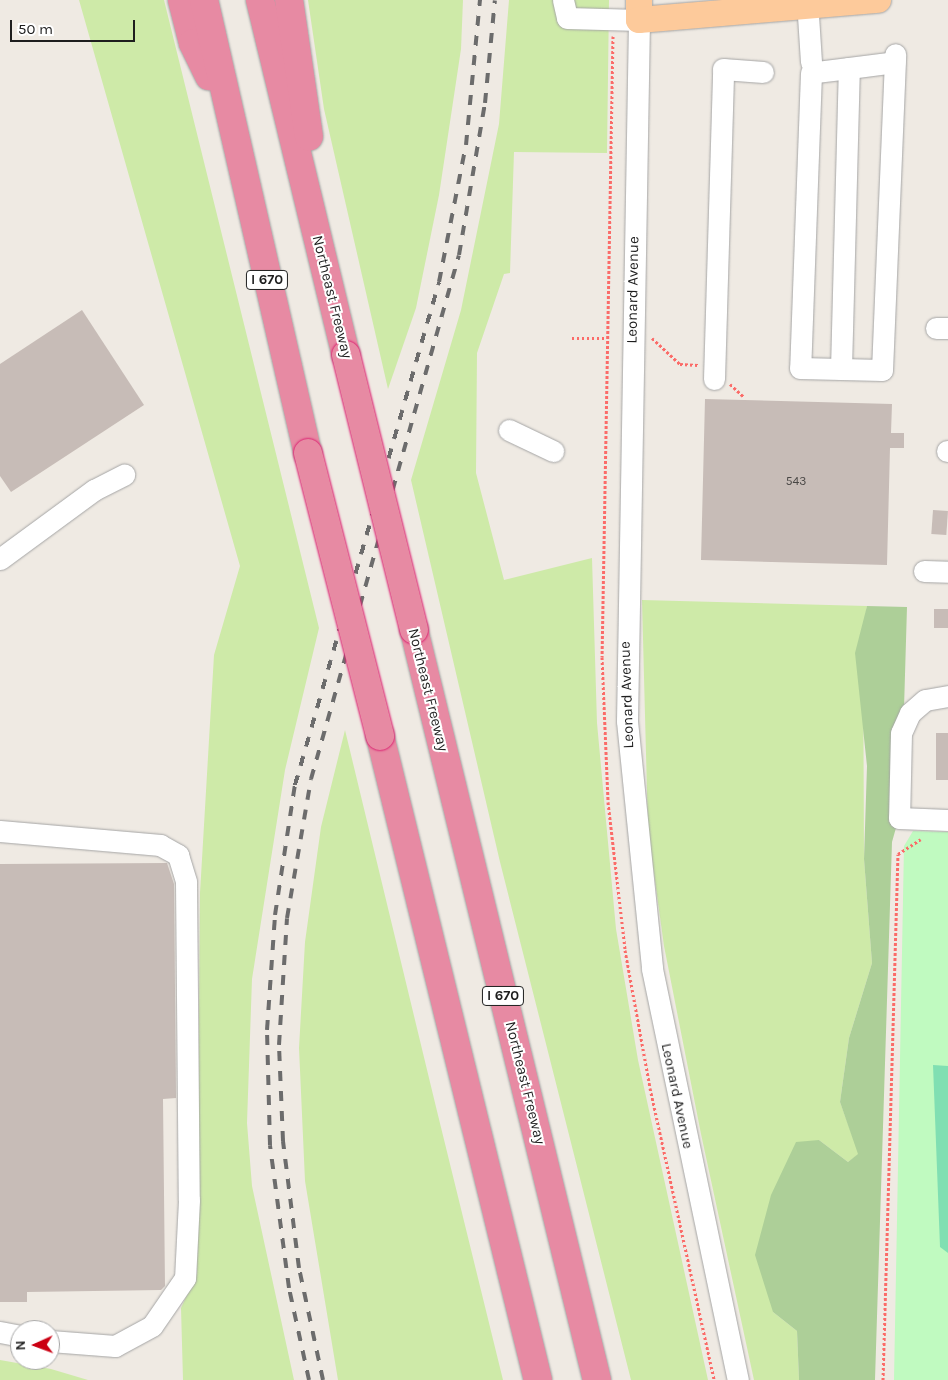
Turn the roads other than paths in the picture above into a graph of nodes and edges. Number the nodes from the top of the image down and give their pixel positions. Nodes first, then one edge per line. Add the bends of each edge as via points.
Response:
1 (182, 0) edge
2 (204, 0) edge
3 (260, 0) edge
4 (289, 0) edge
5 (563, 0) edge
6 (878, 0) edge
7 (808, 3) edge
8 (721, 7) edge
9 (639, 10) edge
10 (811, 62) dead end
11 (849, 68) junction
12 (764, 72) dead end
13 (226, 108) junction
14 (346, 355) junction
15 (841, 369) junction
16 (714, 379) dead end
17 (509, 430) dead end
18 (553, 451) dead end
19 (124, 474) dead end
20 (0, 559) edge
21 (924, 571) dead end
22 (948, 572) edge
23 (948, 696) edge
24 (938, 820) edge
25 (0, 831) edge
26 (60, 1342) edge
27 (538, 1380) edge
28 (597, 1380) edge
29 (738, 1380) edge

1 - 13 highway via 193,43
2 - 13 highway, I 670
3 - 14 highway, Northeast Freeway / I 670
4 - 14 highway
5 - 9 street via 566,18
6 - 7 main road
7 - 8 main road
7 - 10 street
8 - 9 main road
9 - 29 street, Leonard Avenue via 627,721 652,968
11 - 15 street
11 - 15 street via 810,73 800,358 800,368
11 - 15 street via 895,58 882,370
12 - 16 street via 723,69
13 - 27 highway, I 670, bridge via 308,453
14 - 28 highway, Northeast Freeway / I 670, bridge
17 - 18 street
19 - 20 street via 94,490
21 - 22 street
23 - 24 street via 925,700 910,713 901,733 899,818
25 - 26 street via 160,846 178,855 186,882 189,1200 185,1278 152,1326 115,1346

